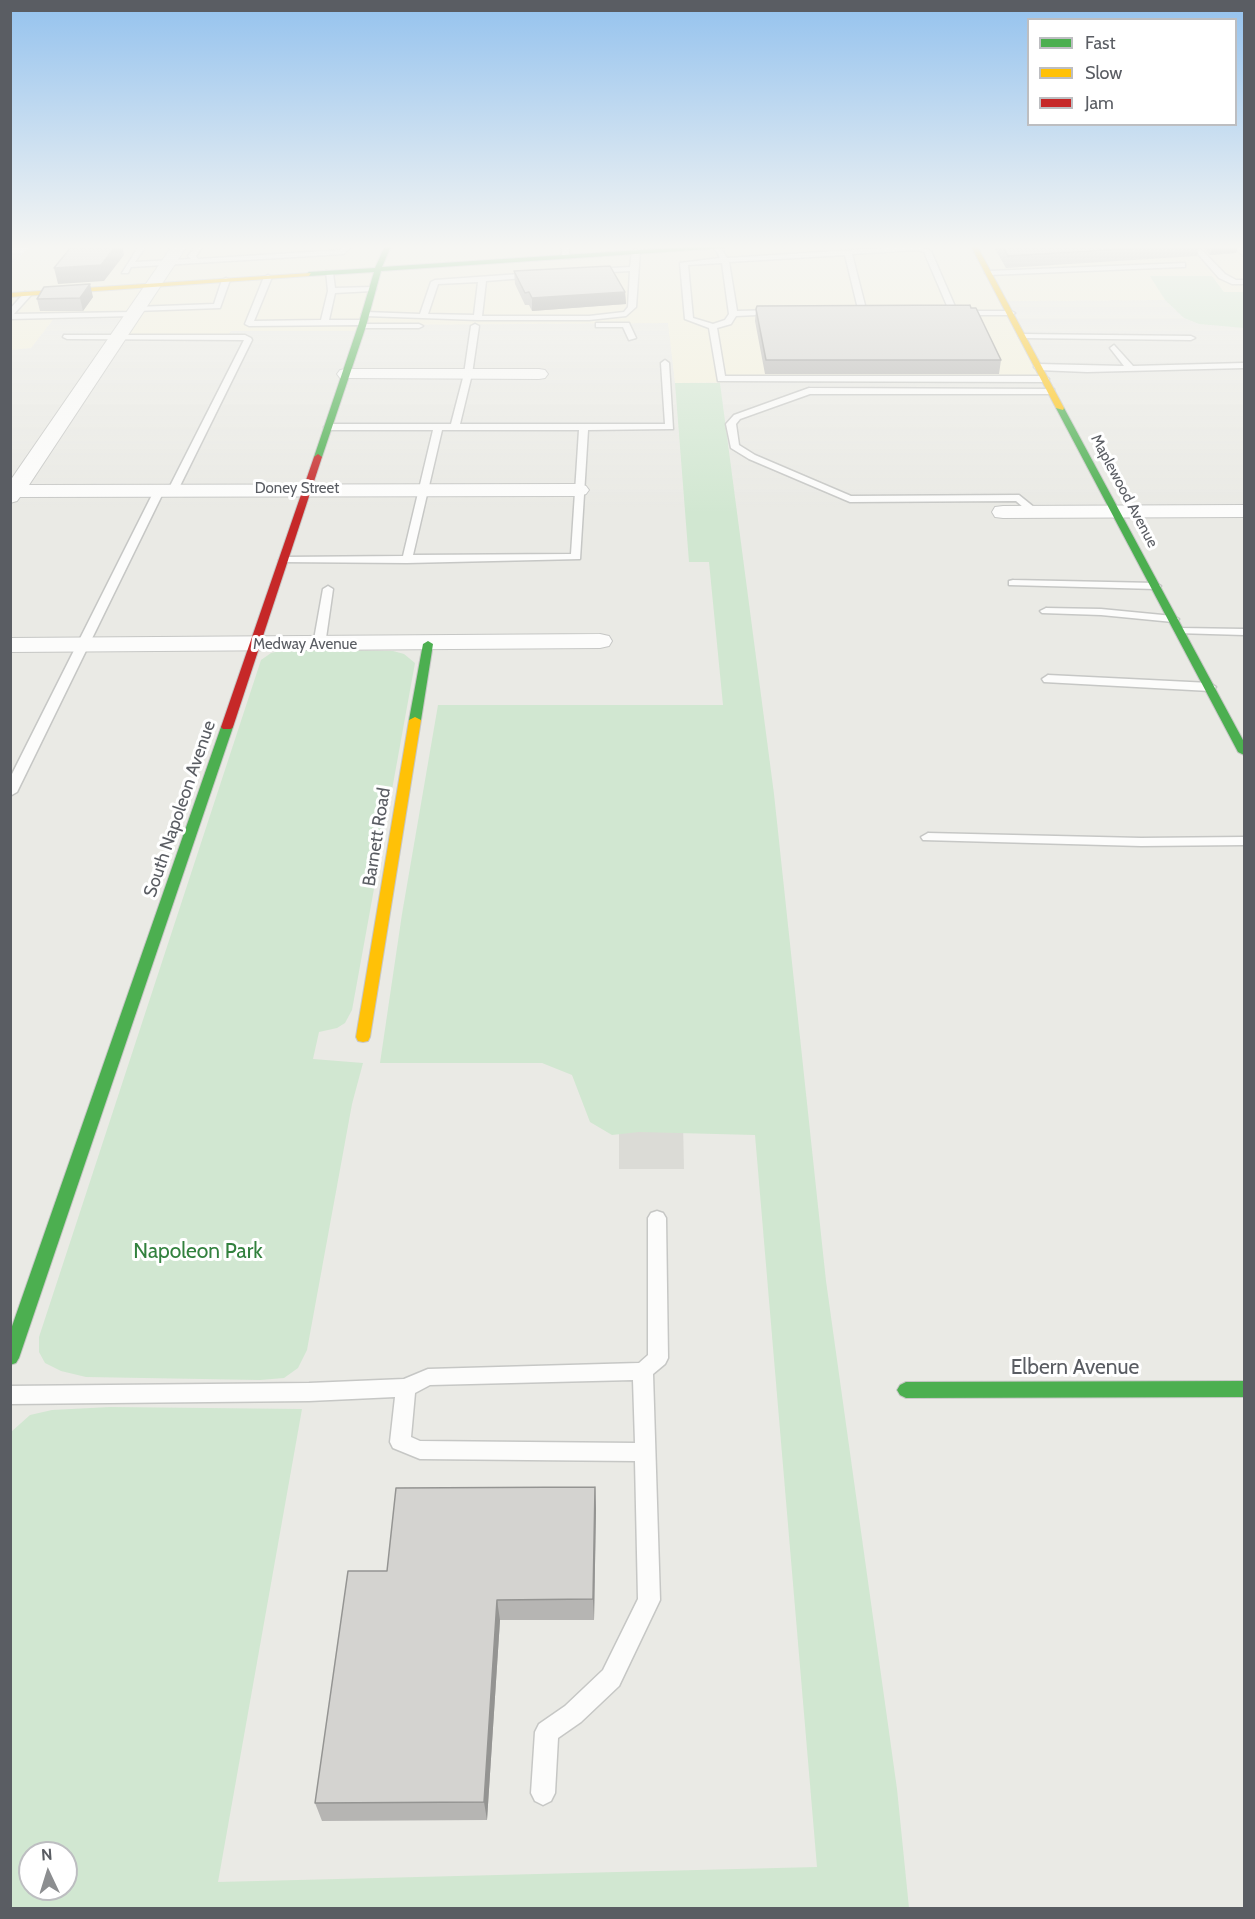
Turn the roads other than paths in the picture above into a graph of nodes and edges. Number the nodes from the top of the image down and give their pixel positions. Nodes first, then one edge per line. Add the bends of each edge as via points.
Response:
1 (359, 336) edge
2 (475, 336) edge
3 (714, 336) edge
4 (1023, 336) joint
5 (67, 337) dead end
6 (117, 337) junction
7 (1191, 338) dead end
8 (1114, 348) dead end
9 (665, 363) dead end
10 (1245, 366) edge
11 (1131, 368) junction
12 (346, 374) junction
13 (468, 374) junction
14 (539, 374) dead end
15 (1045, 379) junction
16 (329, 427) junction
17 (584, 427) junction
18 (438, 428) junction
19 (455, 428) junction
20 (166, 489) junction
21 (308, 489) junction
22 (424, 490) junction
23 (579, 490) junction
24 (13, 494) edge
25 (1115, 511) junction
26 (1245, 511) edge
27 (1003, 512) dead end
28 (1035, 512) junction
29 (284, 560) junction
30 (408, 560) junction
31 (1013, 583) dead end
32 (1156, 586) junction
33 (328, 589) dead end
34 (1046, 611) dead end
35 (1177, 625) junction
36 (1245, 632) edge
37 (600, 641) dead end
38 (428, 644) junction
39 (10, 645) edge
40 (84, 645) junction
41 (255, 645) junction
42 (319, 645) junction
43 (1048, 679) dead end
44 (1210, 687) junction
45 (1245, 752) edge
46 (10, 792) edge
47 (928, 837) dead end
48 (1245, 842) edge
49 (363, 1037) dead end
50 (657, 1218) dead end
51 (10, 1358) edge
52 (643, 1371) junction
53 (406, 1388) junction
54 (1245, 1389) edge
55 (906, 1390) dead end
56 (10, 1395) edge
57 (645, 1452) junction
58 (543, 1793) dead end

1 - 12 street, South Napoleon Avenue
2 - 13 lane
3 - 15 lane via 721,379
4 - 7 lane
4 - 15 street, Maplewood Avenue
5 - 6 lane
6 - 20 lane via 248,340
6 - 24 street
8 - 11 lane
9 - 17 lane via 670,427
10 - 11 lane
11 - 15 lane
12 - 13 street
12 - 16 street, South Napoleon Avenue
13 - 14 street
13 - 19 lane
15 - 25 street, Maplewood Avenue
15 - 28 lane via 809,391 737,417 731,424 734,446 850,499 1018,498
16 - 18 lane
16 - 21 street, South Napoleon Avenue
17 - 19 lane
17 - 23 lane
18 - 19 lane
18 - 22 lane
20 - 21 street, Doney Street
20 - 24 street, Doney Street
20 - 40 lane
21 - 22 street, Doney Street
21 - 29 street, South Napoleon Avenue
22 - 23 street, Doney Street
22 - 30 lane
23 - 30 lane via 576,557
25 - 26 street
25 - 28 street
25 - 32 street, Maplewood Avenue
27 - 28 street
29 - 30 lane
29 - 41 street, South Napoleon Avenue
31 - 32 lane
32 - 35 street, Maplewood Avenue
33 - 42 lane
34 - 35 lane via 1101,612
35 - 36 lane
35 - 44 street, Maplewood Avenue
37 - 38 street, Medway Avenue
38 - 42 street, Medway Avenue
38 - 49 street, Barnett Road
39 - 40 street, Medway Avenue
40 - 41 street, Medway Avenue
40 - 46 lane
41 - 42 street, Medway Avenue
41 - 51 street, South Napoleon Avenue
43 - 44 lane
44 - 45 street, Maplewood Avenue
47 - 48 lane
50 - 52 lane via 658,1358
52 - 53 lane via 428,1377
52 - 57 lane
53 - 56 lane
53 - 57 lane via 400,1442 420,1450
54 - 55 street, Elbern Avenue
57 - 58 lane via 649,1600 612,1678 547,1732

